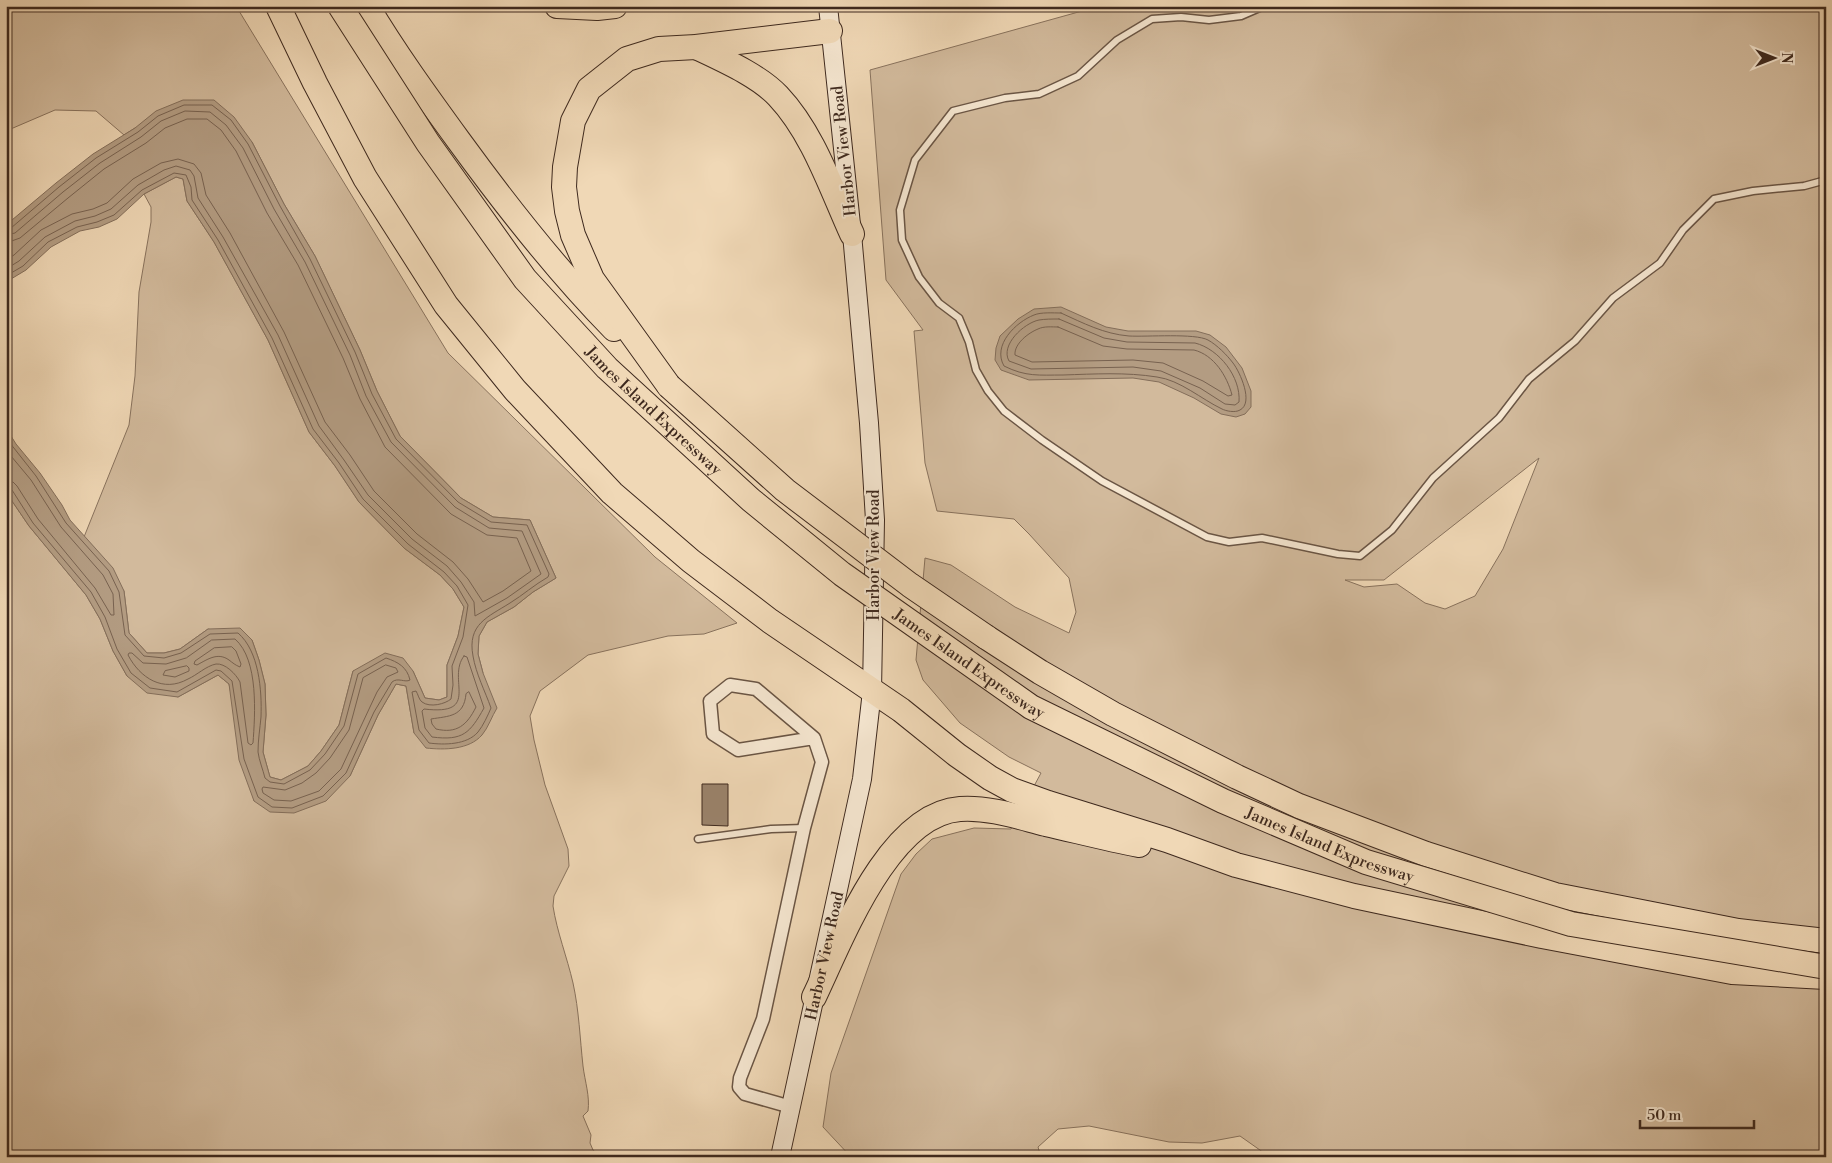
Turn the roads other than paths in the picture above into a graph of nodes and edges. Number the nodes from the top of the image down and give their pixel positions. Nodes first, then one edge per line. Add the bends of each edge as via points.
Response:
1 (278, 6) edge
2 (340, 6) edge
3 (367, 6) edge
4 (557, 6) edge
5 (615, 6) edge
6 (828, 6) edge
7 (1264, 6) edge
8 (830, 31) junction
9 (696, 47) junction
10 (1826, 180) edge
11 (852, 234) junction
12 (669, 386) junction
13 (872, 691) junction
14 (814, 738) junction
15 (804, 828) junction
16 (698, 839) dead end
17 (1236, 865) junction
18 (1826, 941) edge
19 (1826, 967) edge
20 (1826, 977) edge
21 (814, 997) junction
22 (791, 1106) junction
23 (780, 1157) edge

1 - 13 highway via 314,83 365,178 446,305 515,390 612,493 691,561 770,621
2 - 19 highway, James Island Expressway, bridge via 428,143 525,279 606,368 750,500 842,574 1031,707 1223,801 1366,862 1571,924
3 - 12 highway, James Island Expressway via 438,112 509,209 581,296
4 - 5 highway
6 - 8 main road, Harbor View Road
7 - 10 lane via 1241,16 1209,20 1181,17 1152,20 1117,40 1078,76 1040,94 1004,98 952,111 915,160 900,210 902,240 919,277 939,303 959,318 976,370 1004,411 1102,481 1206,537 1229,542 1262,538 1360,556 1392,530 1433,478 1499,418 1529,379 1575,341 1613,298 1660,262 1683,230 1714,200
8 - 9 highway
8 - 11 main road, Harbor View Road
9 - 11 highway via 743,70 778,96 807,135
9 - 12 highway via 659,49 627,59 589,89 573,121 565,167 564,187 571,227 592,279
11 - 13 main road, Harbor View Road via 875,520
12 - 18 highway, James Island Expressway, bridge via 785,490 910,586 1048,676 1113,714 1237,777 1299,806 1381,837 1555,895 1738,931
13 - 17 highway via 964,760 1012,790
13 - 21 main road, Harbor View Road via 862,779
14 - 14 street via 738,750 713,734 710,701 730,685 756,689
14 - 15 street via 822,762
15 - 16 lane
15 - 22 street via 763,1019 739,1087 745,1094
17 - 20 highway via 1354,896 1552,938 1732,972
17 - 21 highway via 1103,838 996,811 959,809 936,815 904,837 865,890
21 - 22 main road, Harbor View Road
22 - 23 main road, Harbor View Road

